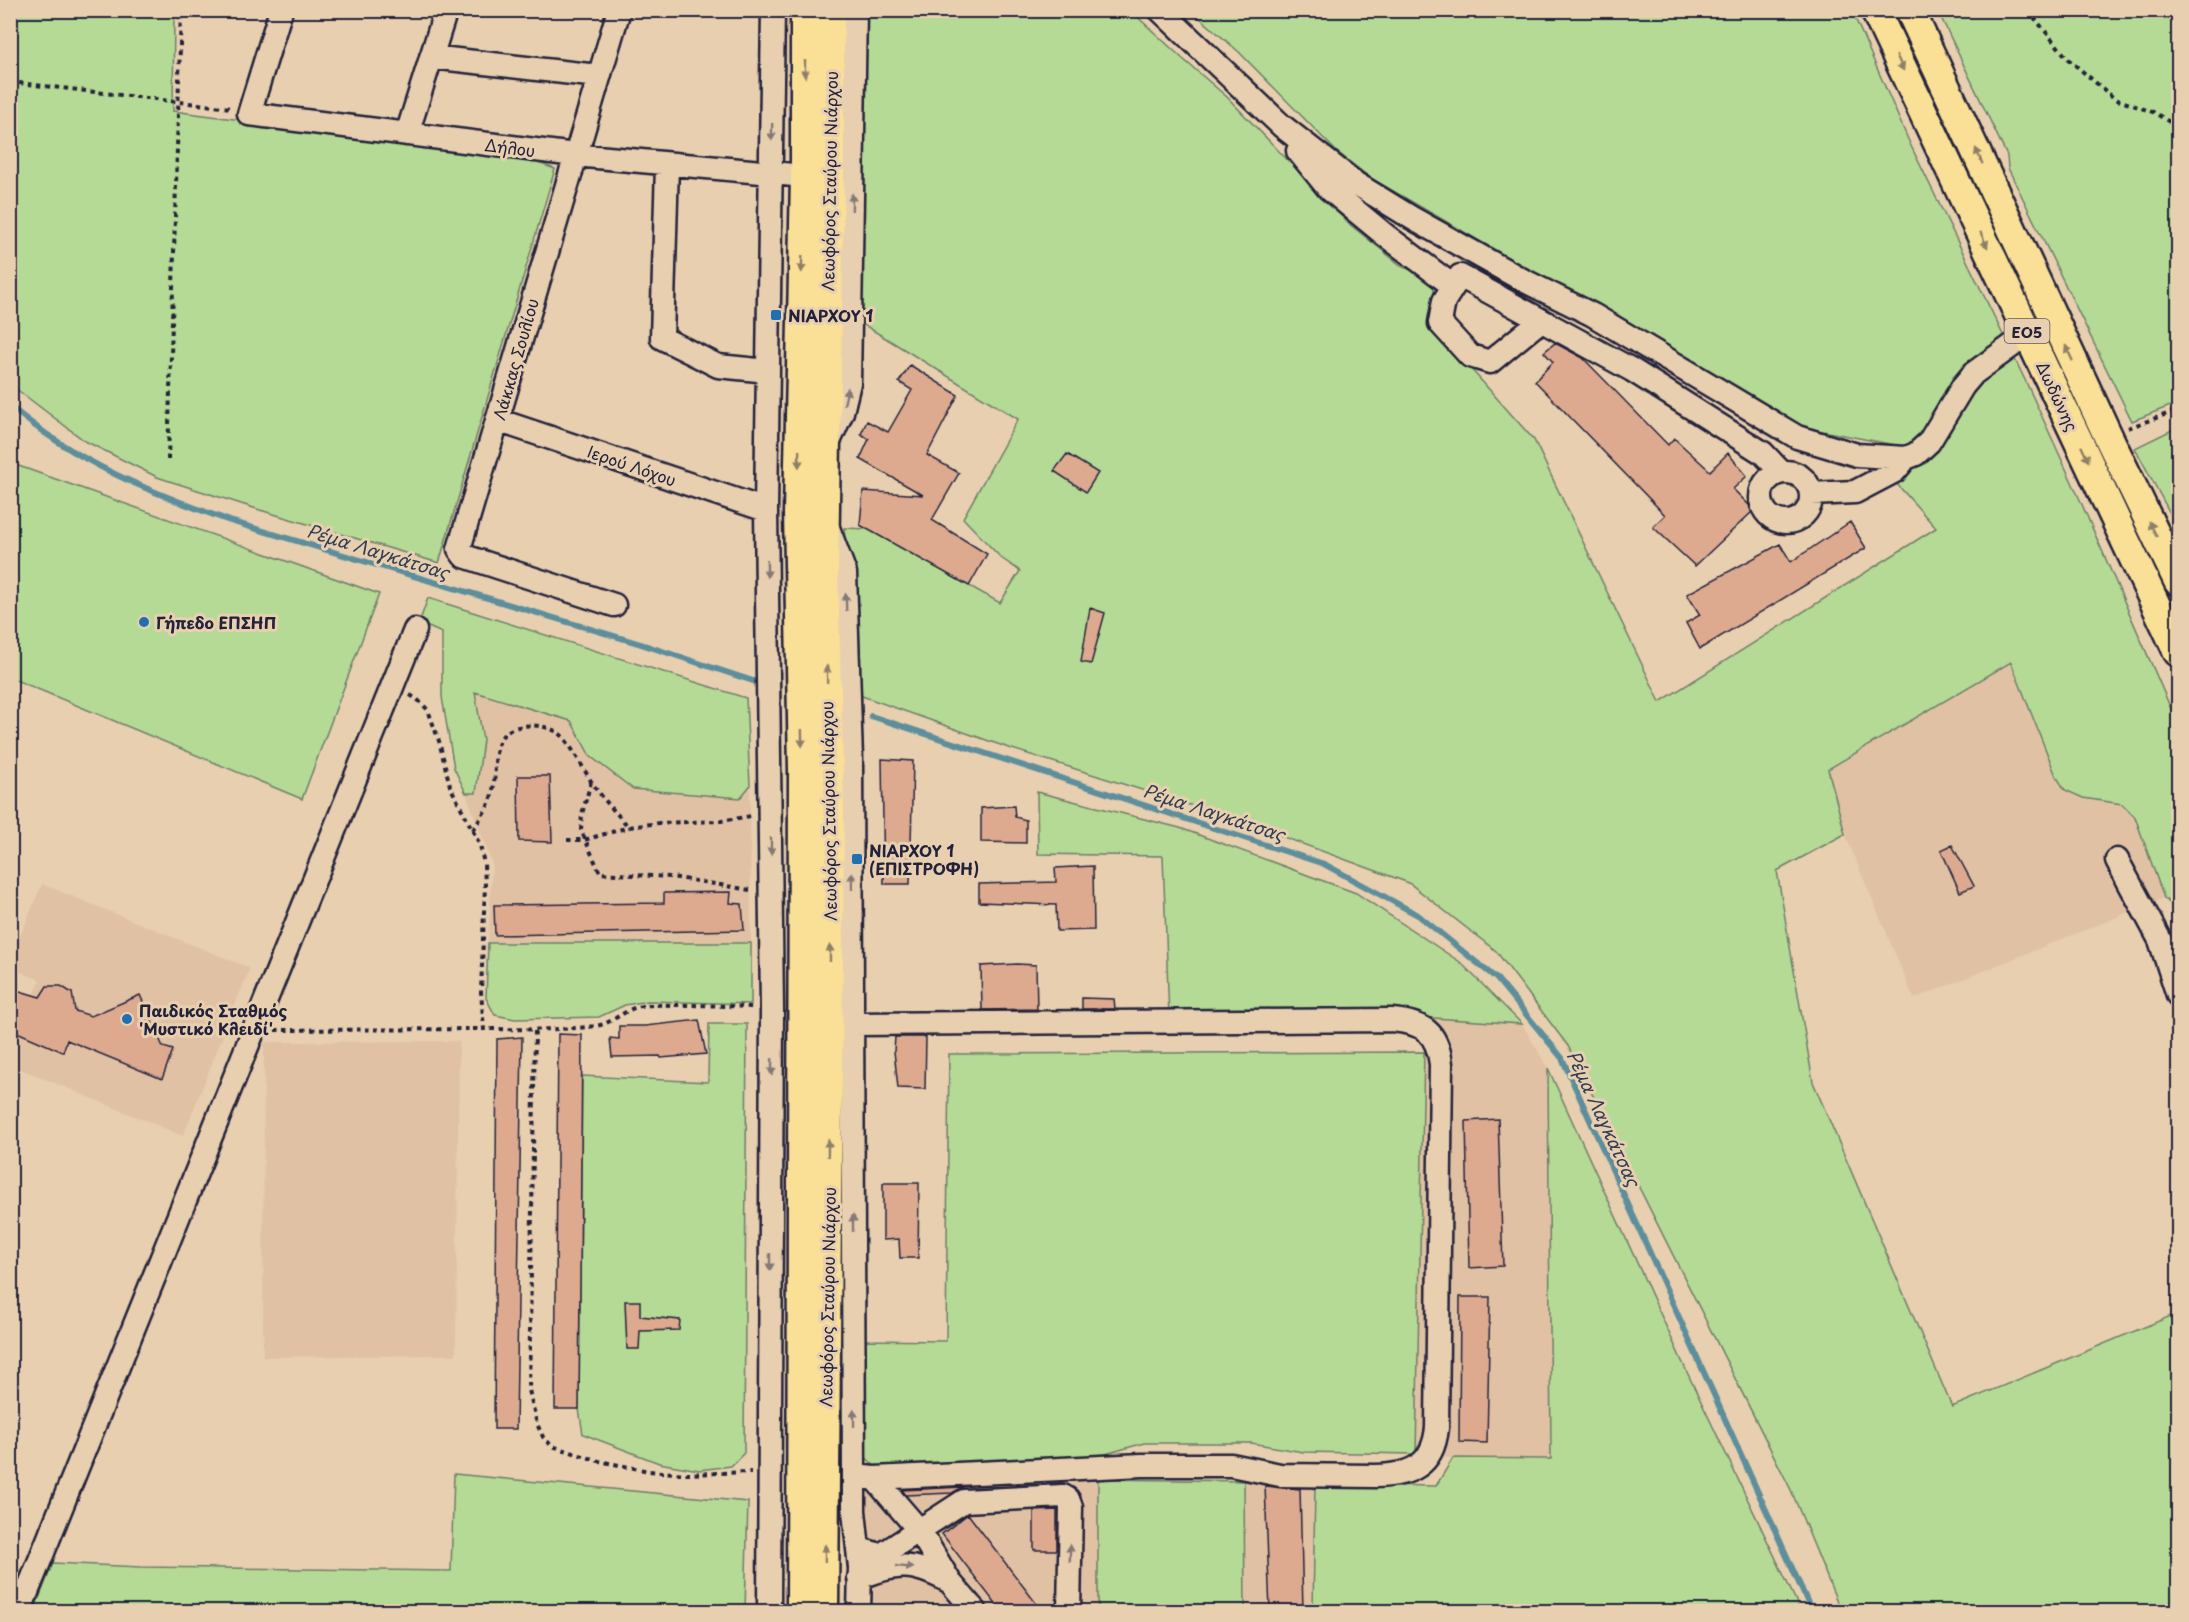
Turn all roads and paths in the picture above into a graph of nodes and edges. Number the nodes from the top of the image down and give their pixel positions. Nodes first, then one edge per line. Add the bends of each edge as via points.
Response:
1 (181, 10) edge
2 (281, 10) edge
3 (446, 10) edge
4 (620, 10) edge
5 (773, 10) edge
6 (805, 10) edge
7 (830, 10) edge
8 (855, 10) edge
9 (1160, 10) edge
10 (1875, 10) edge
11 (1910, 10) edge
12 (2028, 10) edge
13 (432, 57) junction
14 (598, 76) junction
15 (10, 82) edge
16 (179, 101) junction
17 (1263, 108) junction
18 (249, 114) junction
19 (2178, 127) edge
20 (407, 134) junction
21 (575, 155) junction
22 (667, 165) junction
23 (771, 172) junction
24 (805, 176) junction
25 (1453, 286) junction
26 (1540, 320) junction
27 (2028, 334) junction
28 (768, 371) junction
29 (2178, 410) edge
30 (497, 420) junction
31 (2108, 436) junction
32 (825, 451) junction
33 (1906, 458) junction
34 (168, 460) dead end
35 (1781, 472) junction
36 (1811, 494) junction
37 (766, 510) junction
38 (824, 518) junction
39 (2178, 581) edge
40 (614, 605) dead end
41 (415, 630) dead end
42 (2178, 652) edge
43 (393, 687) junction
44 (591, 782) junction
45 (771, 808) junction
46 (629, 827) junction
47 (473, 830) junction
48 (567, 840) dead end
49 (584, 840) junction
50 (2117, 860) dead end
51 (772, 883) junction
52 (2169, 936) edge
53 (2178, 995) edge
54 (772, 1009) junction
55 (852, 1024) junction
56 (484, 1029) junction
57 (254, 1030) junction
58 (535, 1031) junction
59 (770, 1471) junction
60 (864, 1477) junction
61 (919, 1530) junction
62 (859, 1549) junction
63 (859, 1578) junction
64 (950, 1582) junction
65 (19, 1611) edge
66 (769, 1611) edge
67 (801, 1611) edge
68 (824, 1611) edge
69 (859, 1611) edge
70 (976, 1611) edge
71 (1068, 1611) edge

1 - 16 path
2 - 18 street
3 - 13 street
4 - 14 street, Λάκκας Σουλίου
5 -> 23 street
6 -> 24 main road, Λεωφόρος Σταύρου Νιάρχου
7 - 32 main road, Λεωφόρος Σταύρου Νιάρχου
32 -> 8 street via 842,412 849,383
9 - 17 street
10 -> 27 main road, Δωδώνης / ΕΟ5
31 -> 11 main road, Δωδώνης / ΕΟ5
12 - 19 path via 2068,59 2115,99 2153,112
13 - 14 street
13 - 20 street
14 - 21 street, Λάκκας Σουλίου
15 - 16 path
16 - 18 path via 229,107
16 - 34 path
17 - 25 street via 1328,188
17 - 33 street via 1381,200 1593,315 1797,438 1857,455
18 - 20 street, Δήλου
20 - 21 street, Δήλου
21 - 22 street, Δήλου
21 - 30 street, Λάκκας Σουλίου
22 - 23 street, Δήλου
22 - 28 street via 662,338 718,366
23 - 24 street, Δήλου
23 - 28 street
24 -> 67 main road, Λεωφόρος Σταύρου Νιάρχου via 798,513 803,770
25 - 26 street via 1460,276
25 - 26 street via 1444,301 1440,323 1470,356 1490,362
26 - 35 street via 1632,370 1753,446
27 - 33 street via 1974,374 1929,442
27 -> 42 main road, Δωδώνης / ΕΟ5
28 - 37 street
29 - 31 path
30 - 37 street, Ιερού Λόχου
30 - 40 street, Λάκκας Σουλίου via 459,549 464,556
39 -> 31 main road, Δωδώνης / ΕΟ5
32 - 38 main road, Λεωφόρος Σταύρου Νιάρχου
33 - 36 street via 1895,471 1855,492
35 - 36 street via 1803,479
35 - 36 street via 1767,480 1760,494 1770,517 1794,521 1807,511
37 -> 45 street
55 -> 38 street via 851,759 845,573
68 -> 38 main road, Λεωφόρος Σταύρου Νιάρχου via 830,811
41 - 43 street
43 - 47 path via 417,699 428,710 450,786
43 - 57 street
44 - 46 path
44 - 47 path via 562,735 539,726 515,727 501,737 489,806
44 - 49 path via 582,814
45 - 46 path via 745,818
45 -> 51 street
46 - 49 path
47 - 56 path via 484,864
48 - 49 path
49 - 51 path via 600,873 672,878 736,890 755,891
50 - 52 street
51 - 54 street
52 - 53 street
54 - 58 path via 645,1006 599,1026
54 -> 59 street
60 -> 55 street
55 - 60 street via 1392,1020 1415,1024 1429,1032 1441,1064 1437,1428 1432,1451 1419,1466 1391,1476 1280,1475 1231,1465 1143,1465
56 - 57 path
56 - 58 path
57 - 65 street
58 - 59 path via 530,1390 543,1437 552,1446 649,1471
59 - 66 street
60 - 61 street
60 - 62 street via 854,1511
61 - 62 street via 881,1555
61 - 64 street
71 -> 61 street via 1071,1508 1063,1496 964,1501
62 - 63 street
63 -> 64 street via 899,1565 930,1571
63 - 69 street
64 - 70 street

